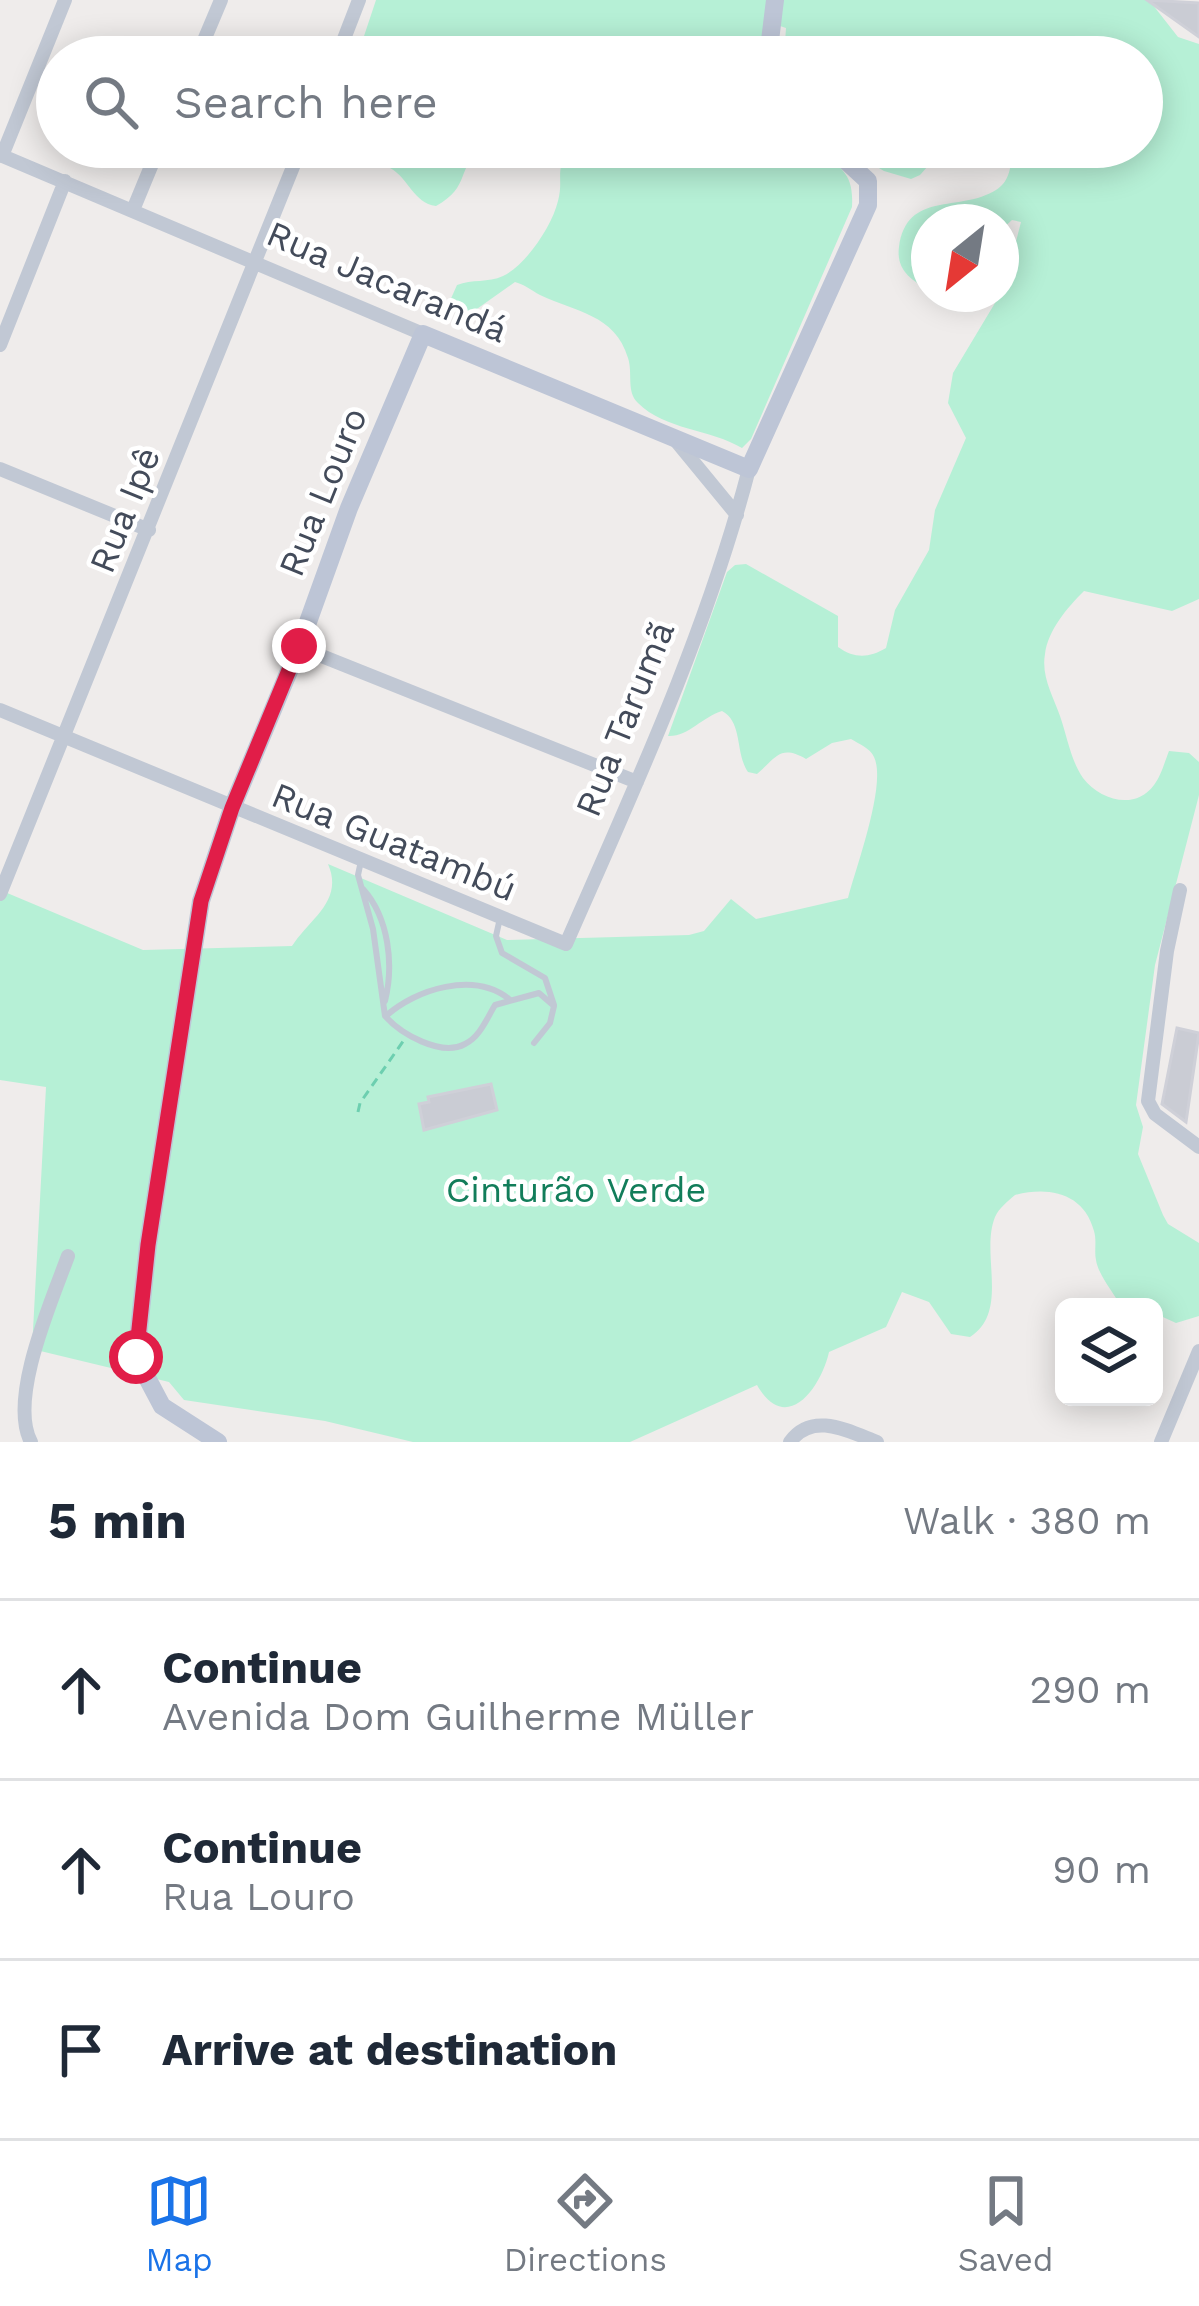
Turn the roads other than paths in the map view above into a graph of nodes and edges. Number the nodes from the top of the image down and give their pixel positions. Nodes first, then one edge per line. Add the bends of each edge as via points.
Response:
1 (65, 0) edge
2 (220, 0) edge
3 (359, 0) edge
4 (775, 0) edge
5 (50, 36) edge
6 (205, 36) edge
7 (345, 36) edge
8 (771, 36) edge
9 (36, 70) edge
10 (1, 155) edge
11 (150, 168) edge
12 (293, 168) edge
13 (854, 168) edge
14 (65, 181) junction
15 (133, 210) junction
16 (255, 262) junction
17 (423, 334) junction
18 (0, 345) edge
19 (674, 438) junction
20 (0, 469) edge
21 (749, 470) junction
22 (737, 515) junction
23 (149, 530) junction
24 (299, 646) junction
25 (0, 710) edge
26 (64, 736) junction
27 (637, 782) junction
28 (232, 808) junction
29 (361, 861) junction
30 (1180, 890) dead end
31 (0, 894) edge
32 (500, 918) junction
33 (566, 944) joint
34 (508, 999) junction
35 (554, 1006) junction
36 (384, 1012) junction
37 (534, 1043) dead end
38 (1199, 1147) edge
39 (68, 1256) dead end
40 (1199, 1351) edge
41 (794, 1436) edge
42 (31, 1442) edge
43 (218, 1442) edge
44 (877, 1442) edge
45 (1161, 1442) edge

1 - 5 street
2 - 6 street
3 - 7 street
4 - 8 street
9 - 10 street
10 - 14 street, Rua Jacarandá
11 - 15 street
12 - 16 street, Rua Ipê
13 - 21 street, Rua Tarumã via 868,181 868,205
14 - 15 street, Rua Jacarandá
14 - 18 street
15 - 16 street, Rua Jacarandá
16 - 17 street, Rua Jacarandá
16 - 23 street, Rua Ipê
17 - 19 street, Rua Jacarandá
17 - 24 street, Rua Louro
19 - 21 street, Rua Jacarandá
19 - 22 street
20 - 23 street
21 - 22 street, Rua Tarumã
22 - 27 street, Rua Tarumã
23 - 26 street, Rua Ipê
24 - 27 street
24 - 28 street, Rua Louro
25 - 26 street, Rua Guatambú
26 - 28 street, Rua Guatambú
26 - 31 street, Rua Ipê
27 - 33 street, Rua Tarumã
28 - 29 street, Rua Guatambú
28 - 43 street, Rua Louro via 201,901 136,1357 162,1406
29 - 32 street, Rua Guatambú
29 - 36 lane via 361,886 388,949
30 - 38 street via 1148,1101
32 - 33 street, Rua Guatambú
32 - 35 lane via 502,952 545,977
34 - 35 lane via 539,993
34 - 36 lane via 472,984 450,986
34 - 36 lane via 464,1046 407,1034
35 - 37 lane
39 - 42 street via 31,1358
40 - 45 street
41 - 44 street via 818,1425

